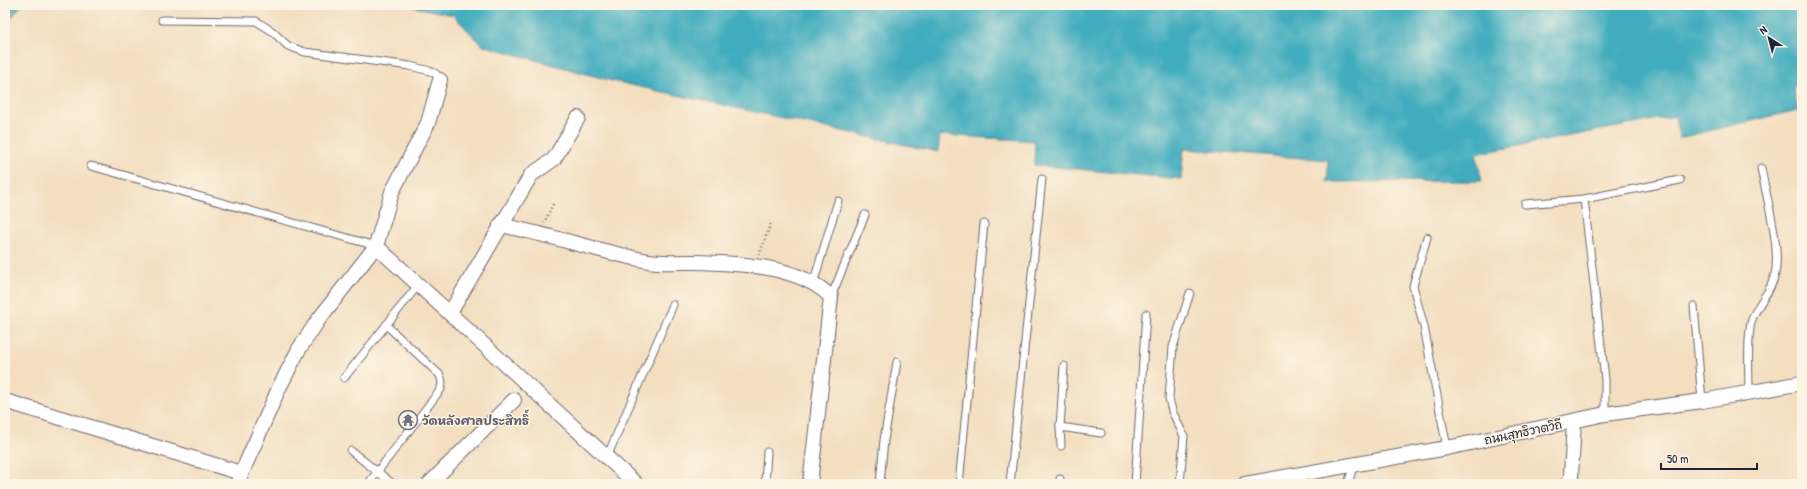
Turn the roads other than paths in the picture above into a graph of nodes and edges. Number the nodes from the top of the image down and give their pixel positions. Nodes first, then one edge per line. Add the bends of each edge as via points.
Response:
1 (162, 20) dead end
2 (440, 80) joint
3 (578, 118) dead end
4 (91, 166) dead end
5 (1761, 168) dead end
6 (1042, 179) dead end
7 (1680, 180) dead end
8 (1584, 199) junction
9 (838, 201) dead end
10 (1525, 204) dead end
11 (865, 215) dead end
12 (984, 224) dead end
13 (500, 225) junction
14 (1427, 237) dead end
15 (376, 246) junction
16 (419, 284) junction
17 (813, 284) junction
18 (1190, 293) dead end
19 (831, 297) junction
20 (673, 305) dead end
21 (1694, 306) dead end
22 (450, 313) junction
23 (1146, 314) dead end
24 (386, 325) junction
25 (897, 362) dead end
26 (1064, 366) dead end
27 (344, 378) dead end
28 (1802, 383) edge
29 (528, 385) junction
30 (1749, 391) junction
31 (5, 400) edge
32 (1702, 401) junction
33 (1605, 414) junction
34 (1574, 421) junction
35 (1060, 427) junction
36 (1100, 433) dead end
37 (1061, 446) dead end
38 (1448, 448) junction
39 (350, 451) dead end
40 (767, 452) dead end
41 (607, 457) junction
42 (1354, 464) junction
43 (377, 471) junction
44 (239, 479) edge
45 (368, 484) edge
46 (393, 484) edge
47 (429, 484) edge
48 (636, 484) edge
49 (765, 484) edge
50 (810, 484) edge
51 (880, 484) edge
52 (959, 484) edge
53 (1010, 484) edge
54 (1135, 484) edge
55 (1180, 484) edge
56 (1245, 484) edge
57 (1348, 484) edge
58 (1568, 484) edge

1 - 2 lane via 256,21 288,46 305,52 410,66 430,71
2 - 15 street via 428,123 392,192
3 - 13 street via 554,159 531,175
4 - 15 lane
5 - 30 lane via 1776,264 1771,285 1751,323
6 - 53 lane
7 - 8 lane
8 - 10 lane
8 - 33 lane via 1606,379
9 - 17 lane
11 - 19 lane
12 - 52 lane
13 - 17 street via 650,261 755,266
13 - 22 street
14 - 38 lane via 1413,286 1424,327
15 - 16 street
15 - 44 street via 299,349
16 - 22 street
16 - 24 lane
17 - 19 street via 822,288
18 - 55 lane via 1174,347 1169,398 1184,436
19 - 50 street
20 - 41 lane
21 - 32 lane
22 - 29 street
23 - 54 lane
24 - 27 lane
24 - 43 lane via 440,375 442,382 441,389
25 - 51 lane via 884,440
26 - 35 lane
28 - 30 street, ถนนสุทธิวาตวิถี
29 - 41 street
29 - 47 street
30 - 32 street, ถนนสุทธิวาตวิถี
31 - 44 street
32 - 33 street, ถนนสุทธิวาตวิถี
33 - 34 street, ถนนสุทธิวาตวิถี
34 - 38 street, ถนนสุทธิวาตวิถี
34 - 58 street via 1571,477
35 - 36 lane
35 - 37 lane
38 - 42 street, ถนนสุทธิวาตวิถี
39 - 43 lane
40 - 49 lane
41 - 48 street
42 - 56 street, ถนนสุทธิวาตวิถี
42 - 57 lane
43 - 45 lane
43 - 46 lane

